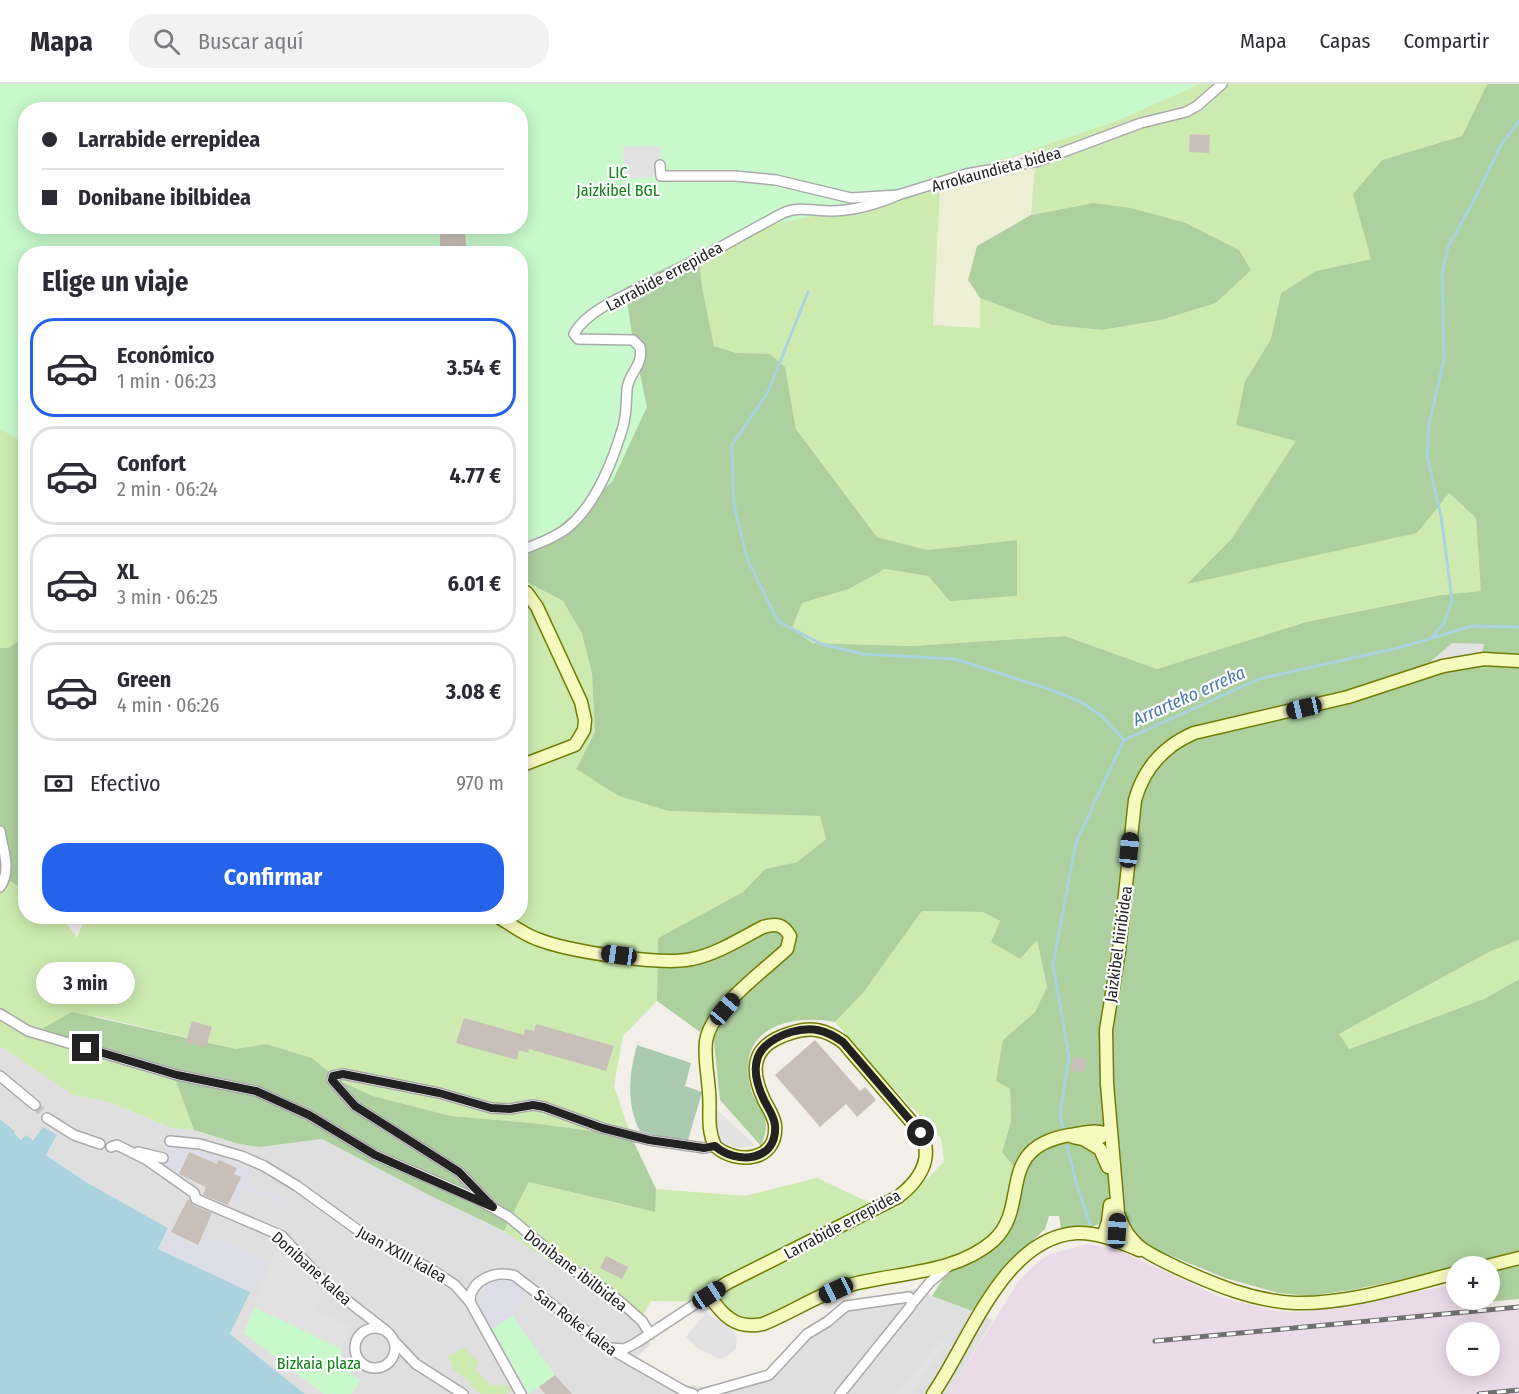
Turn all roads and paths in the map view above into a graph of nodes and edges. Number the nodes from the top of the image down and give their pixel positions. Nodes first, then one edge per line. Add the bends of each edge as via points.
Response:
1 (1222, 84) edge
2 (660, 165) dead end
3 (898, 195) junction
4 (528, 547) edge
5 (528, 594) edge
6 (1519, 661) edge
7 (528, 763) edge
8 (0, 831) edge
9 (0, 887) edge
10 (510, 924) edge
11 (0, 1014) edge
12 (0, 1076) edge
13 (35, 1105) tunnel mouth
14 (47, 1118) tunnel mouth
15 (1107, 1125) junction
16 (1086, 1136) junction
17 (170, 1141) dead end
18 (100, 1144) dead end
19 (715, 1146) junction
20 (111, 1147) dead end
21 (135, 1153) junction
22 (163, 1158) dead end
23 (1111, 1164) junction
24 (493, 1207) junction
25 (1118, 1212) junction
26 (1105, 1236) junction
27 (1143, 1251) junction
28 (1519, 1258) edge
29 (954, 1263) junction
30 (1500, 1263) edge
31 (1446, 1275) edge
32 (709, 1295) junction
33 (470, 1302) junction
34 (911, 1302) junction
35 (385, 1330) junction
36 (650, 1334) junction
37 (394, 1341) junction
38 (607, 1347) junction
39 (390, 1362) junction
40 (416, 1364) junction
41 (463, 1394) edge
42 (521, 1394) edge
43 (693, 1394) edge
44 (702, 1394) edge
45 (840, 1394) edge
46 (933, 1394) edge

1 - 3 street, Arrokaundieta bidea via 1186,112 1141,123 1039,161 966,174
2 - 3 street, Arrokaundieta bidea via 661,176 776,180 851,198
3 - 4 street, Larrabide errepidea via 848,210 803,208 783,213 669,275 626,293 581,324 574,334 578,339 633,340 640,347 641,362 627,388 622,430 603,480 588,505 565,529
5 - 7 street via 581,702 585,720 575,744
6 - 15 street, Jaizkibel hiribidea via 1484,659 1443,666 1348,697 1194,733 1159,756 1141,781 1133,810 1119,951 1106,1030
8 - 9 street via 6,860
10 - 19 street via 548,943 672,962 703,957 773,924 786,930 790,942 787,949 741,990 706,1038 708,1124
11 - 24 street, Donibane ibilbidea via 34,1033 177,1075 256,1091 309,1115 390,1162
12 - 13 street
14 - 18 street
15 - 16 street via 1098,1126
15 - 16 street via 1097,1140
15 - 23 street, Jaizkibel hiribidea
16 - 23 street
16 - 29 street via 1066,1136 1040,1145 1022,1164 1008,1217 995,1240
17 - 33 street, Juan XXIII kalea via 200,1144 264,1166 366,1236 443,1276 464,1292
19 - 24 street via 649,1140 533,1105 491,1108 439,1093 343,1074 333,1076 332,1080 355,1106 459,1172
19 - 32 street, Larrabide errepidea via 732,1158 743,1158 759,1155 769,1145 775,1127 755,1075 756,1059 776,1038 808,1029 830,1033 843,1042 916,1125 925,1140 927,1155 916,1179 898,1197
20 - 21 street, Donibane kalea via 117,1145
21 - 22 street
21 - 35 street, Donibane kalea via 194,1193 196,1199 282,1236 326,1284
23 - 25 street
23 - 26 street
24 - 36 street, Donibane ibilbidea via 567,1266 607,1291
25 - 26 street via 1115,1234
25 - 27 street via 1127,1233
26 - 27 street
26 - 46 street via 1061,1236 1030,1252 975,1320
27 - 31 street via 1229,1290 1294,1303 1345,1298
28 - 30 street
29 - 32 street via 843,1287 763,1324 742,1325 726,1317
29 - 34 street
32 - 36 street
33 - 38 street, San Roke kalea via 471,1293 487,1277 510,1274
33 - 42 street, Juan XXIII kalea
34 - 44 street via 904,1296 846,1306 807,1334 769,1375
34 - 45 street
35 - 37 street
35 - 39 street via 363,1332 356,1341 355,1352 367,1367 377,1368
36 - 38 street via 624,1349
37 - 39 street via 395,1352
37 - 40 street
38 - 43 street, San Roke kalea
39 - 40 street
40 - 41 street

